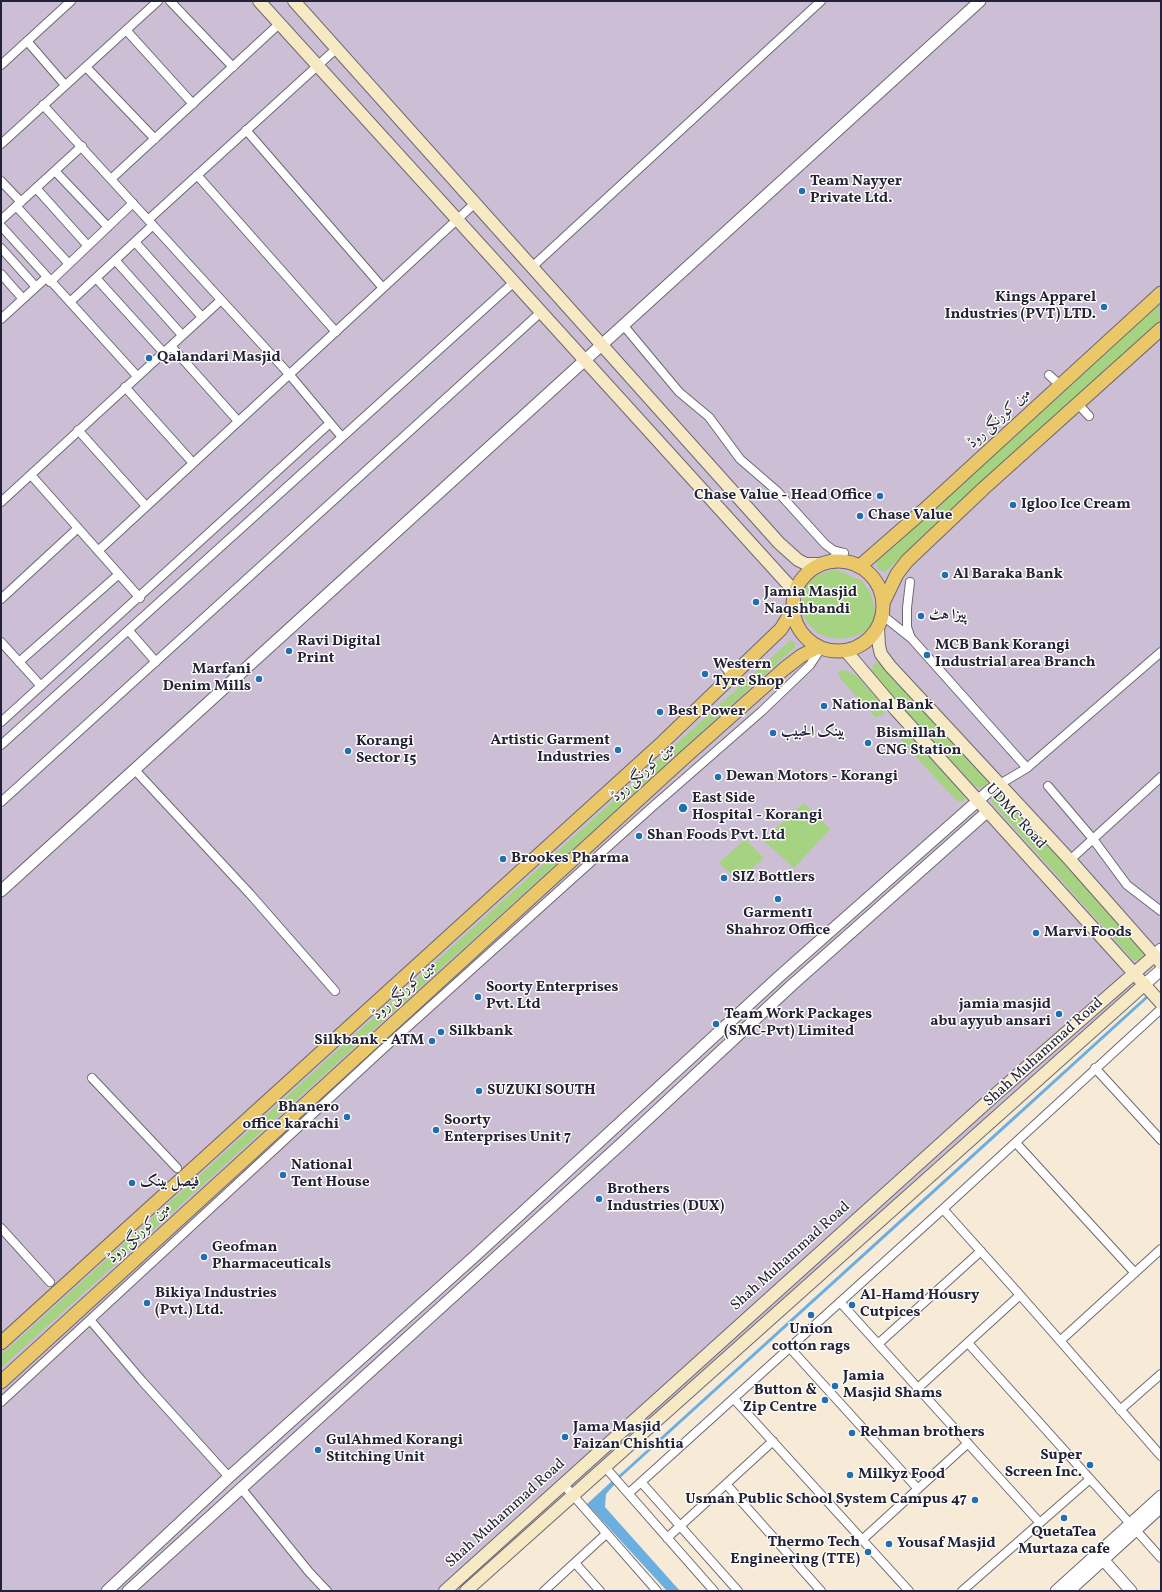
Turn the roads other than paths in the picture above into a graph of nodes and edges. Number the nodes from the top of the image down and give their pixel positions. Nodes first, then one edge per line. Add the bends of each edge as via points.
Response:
1 (71, 1) edge
2 (158, 1) edge
3 (170, 1) edge
4 (259, 1) edge
5 (294, 1) edge
6 (821, 1) edge
7 (980, 1) edge
8 (279, 24) junction
9 (126, 30) junction
10 (27, 41) junction
11 (337, 48) junction
12 (2, 61) edge
13 (318, 66) junction
14 (86, 67) junction
15 (233, 67) junction
16 (66, 85) junction
17 (193, 104) junction
18 (43, 105) junction
19 (246, 130) junction
20 (155, 139) junction
21 (1, 144) edge
22 (82, 146) junction
23 (55, 171) junction
24 (197, 175) junction
25 (111, 180) junction
26 (1, 181) edge
27 (36, 188) junction
28 (133, 203) junction
29 (19, 204) junction
30 (474, 204) junction
31 (1, 220) edge
32 (457, 220) junction
33 (151, 223) junction
34 (1, 226) edge
35 (108, 228) junction
36 (135, 242) junction
37 (88, 246) junction
38 (1, 248) edge
39 (115, 260) junction
40 (69, 264) junction
41 (532, 267) junction
42 (1, 274) edge
43 (96, 278) junction
44 (48, 279) junction
45 (514, 282) junction
46 (36, 287) junction
47 (383, 288) junction
48 (1161, 293) edge
49 (23, 299) junction
50 (221, 300) junction
51 (70, 302) junction
52 (541, 312) junction
53 (2, 316) edge
54 (202, 317) junction
55 (624, 326) junction
56 (1161, 329) edge
57 (336, 332) junction
58 (182, 335) junction
59 (171, 346) junction
60 (602, 346) junction
61 (163, 352) junction
62 (584, 361) junction
63 (290, 374) junction
64 (1049, 375) dead end
65 (137, 376) junction
66 (1060, 385) junction
67 (125, 387) junction
68 (1078, 404) junction
69 (1089, 416) dead end
70 (238, 421) junction
71 (330, 423) junction
72 (78, 430) junction
73 (342, 437) junction
74 (193, 463) junction
75 (31, 475) junction
76 (1, 502) edge
77 (146, 506) junction
78 (78, 528) junction
79 (98, 551) junction
80 (820, 564) junction
81 (860, 566) junction
82 (119, 574) junction
83 (910, 582) dead end
84 (796, 592) junction
85 (1, 598) edge
86 (140, 598) junction
87 (884, 601) junction
88 (793, 609) junction
89 (882, 615) junction
90 (878, 628) junction
91 (129, 631) junction
92 (911, 638) junction
93 (1, 642) edge
94 (819, 647) junction
95 (846, 651) junction
96 (1161, 652) edge
97 (20, 662) junction
98 (156, 662) junction
99 (42, 686) junction
100 (1, 722) edge
101 (1, 745) edge
102 (684, 758) junction
103 (1027, 768) junction
104 (134, 769) junction
105 (694, 770) junction
106 (1161, 778) edge
107 (1000, 784) junction
108 (1048, 786) dead end
109 (978, 801) junction
110 (1, 802) edge
111 (988, 811) junction
112 (1092, 839) junction
113 (1070, 860) junction
114 (1, 891) edge
115 (1161, 911) edge
116 (1159, 956) edge
117 (1161, 970) edge
118 (1135, 973) junction
119 (782, 974) junction
120 (1123, 983) junction
121 (1145, 984) junction
122 (792, 985) junction
123 (335, 991) dead end
124 (1134, 994) junction
125 (1161, 1003) edge
126 (1161, 1009) edge
127 (710, 1041) junction
128 (720, 1053) junction
129 (1095, 1068) junction
130 (92, 1078) dead end
131 (610, 1132) junction
132 (1161, 1140) edge
133 (1016, 1143) junction
134 (621, 1144) junction
135 (177, 1168) dead end
136 (545, 1190) junction
137 (556, 1202) junction
138 (943, 1209) junction
139 (1, 1228) edge
140 (1161, 1249) edge
141 (981, 1251) junction
142 (475, 1256) junction
143 (485, 1266) junction
144 (1135, 1273) junction
145 (50, 1282) dead end
146 (1020, 1295) junction
147 (840, 1302) junction
148 (91, 1321) junction
149 (1060, 1341) junction
150 (1, 1343) edge
151 (968, 1343) junction
152 (878, 1344) junction
153 (790, 1347) junction
154 (1161, 1374) edge
155 (1, 1382) edge
156 (918, 1388) junction
157 (734, 1399) junction
158 (1, 1402) edge
159 (1120, 1410) junction
160 (773, 1442) junction
161 (968, 1443) junction
162 (1161, 1456) edge
163 (608, 1470) junction
164 (229, 1477) junction
165 (1090, 1479) junction
166 (641, 1482) junction
167 (726, 1484) junction
168 (564, 1485) junction
169 (219, 1486) junction
170 (240, 1488) junction
171 (918, 1489) junction
172 (629, 1493) junction
173 (573, 1496) junction
174 (1161, 1496) edge
175 (230, 1498) junction
176 (1161, 1508) edge
177 (1040, 1523) junction
178 (680, 1526) junction
179 (1133, 1527) junction
180 (606, 1534) junction
181 (667, 1538) junction
182 (862, 1540) junction
183 (1100, 1557) junction
184 (1161, 1558) edge
185 (575, 1563) junction
186 (107, 1591) edge
187 (128, 1591) edge
188 (327, 1591) edge
189 (445, 1591) edge
190 (466, 1591) edge
191 (544, 1591) edge
192 (600, 1591) edge
193 (657, 1591) edge
194 (714, 1591) edge
195 (738, 1591) edge
196 (821, 1591) edge
197 (909, 1591) edge
198 (962, 1591) edge
199 (1056, 1591) edge
200 (1069, 1591) edge
201 (1131, 1591) edge

1 - 10 street
2 - 9 street
3 - 15 street
4 - 8 main road
5 - 11 main road
6 - 41 street
7 - 55 street
8 - 13 main road
8 - 15 street
9 - 14 street
9 - 17 street
10 - 12 street
10 - 16 street
11 - 13 street
11 - 30 main road
13 - 19 street
13 - 32 main road
14 - 16 street
14 - 20 street
15 - 17 street
16 - 18 street
17 - 20 street
18 - 21 street
18 - 22 street
19 - 24 street
19 - 47 street
20 - 25 street
22 - 23 street
22 - 25 street
23 - 27 street
23 - 35 street
24 - 33 street
24 - 57 street
25 - 28 street
26 - 29 street
27 - 29 street
27 - 37 street
28 - 33 street
28 - 35 street
29 - 31 street
29 - 40 street
30 - 32 street
30 - 41 main road
32 - 45 main road
32 - 47 street
33 - 36 street
33 - 50 street
34 - 44 street
35 - 37 street
36 - 39 street
36 - 54 street
37 - 40 street
38 - 46 street
39 - 43 street
39 - 58 street
40 - 44 street
41 - 60 main road
42 - 49 street
43 - 51 street
43 - 61 street
44 - 46 street
44 - 51 street
45 - 52 main road
45 - 73 street
46 - 49 street
47 - 57 street
48 - 66 main road, مین کورنگی روڈ
49 - 53 street
50 - 54 street
50 - 63 street
51 - 65 street
52 - 62 main road
52 - 98 street
54 - 58 street
55 - 60 street
55 - 80 street via 679,392 709,417 740,459 778,491 825,544 844,553
56 - 68 main road
57 - 63 street
58 - 59 street
59 - 61 street
59 - 70 street
60 - 62 street
60 - 80 main road via 788,552 806,564
61 - 65 street
62 - 84 main road
62 - 104 street
63 - 70 street
63 - 71 street
64 - 66 street
65 - 67 street
66 - 81 main road, مین کورنگی روڈ
67 - 72 street
67 - 74 street
68 - 69 street
68 - 87 main road via 907,561 896,574
70 - 74 street
71 - 73 street
71 - 86 street
72 - 75 street
72 - 77 street
73 - 91 street
74 - 77 street
75 - 76 street
75 - 78 street
77 - 79 street
78 - 79 street
78 - 85 street
79 - 82 street
80 - 81 main road via 827,561 843,561
80 - 84 main road via 806,575
81 - 87 main road via 880,586
82 - 86 street
82 - 97 street
83 - 92 street via 906,608
84 - 88 main road
86 - 99 street
87 - 89 main road
88 - 94 main road via 797,624 805,637
88 - 150 main road, مین کورنگی روڈ via 781,629 729,671
89 - 90 main road
89 - 92 street
90 - 95 main road via 870,639 859,647
90 - 107 main road, UDMC Road via 881,654 890,666
91 - 98 street
91 - 101 street
92 - 103 street
93 - 97 street
94 - 95 main road via 832,651
94 - 102 main road, مین کورنگی روڈ via 784,669
94 - 105 street via 810,665 789,686
95 - 109 main road, UDMC Road
96 - 103 street
97 - 99 street
98 - 110 street
99 - 100 street
102 - 105 street
102 - 155 main road, مین کورنگی روڈ
103 - 107 street
104 - 114 street
104 - 123 street via 250,894
105 - 148 street via 376,1056
106 - 112 street
107 - 109 street
107 - 113 main road, UDMC Road
108 - 112 street
109 - 111 main road, UDMC Road
109 - 119 street
111 - 118 main road, UDMC Road
111 - 122 street
112 - 113 street
112 - 115 street via 1128,885
113 - 116 main road, UDMC Road
116 - 118 main road, Shah Muhammad Road
117 - 121 street, Shah Muhammad Road
118 - 120 main road, Shah Muhammad Road
118 - 121 main road, UDMC Road
119 - 122 street
119 - 127 street
120 - 124 street via 1133,984
120 - 168 main road, Shah Muhammad Road via 996,1094
121 - 124 main road, Shah Muhammad Road
121 - 125 main road, UDMC Road
122 - 128 street
124 - 163 main road, Shah Muhammad Road
126 - 129 street
127 - 128 street
127 - 131 street
128 - 134 street
129 - 132 street
129 - 133 street
130 - 135 street
131 - 134 street
131 - 136 street
133 - 138 street
133 - 144 street
134 - 137 street
136 - 137 street
136 - 142 street
137 - 143 street
138 - 141 street
138 - 147 street
139 - 145 street
140 - 144 street
141 - 146 street
141 - 152 street
142 - 143 street
142 - 164 street
143 - 170 street
144 - 149 street
146 - 149 street
146 - 151 street
147 - 152 street
147 - 153 street
148 - 158 street
148 - 164 street
149 - 159 street
151 - 156 street
151 - 165 street
152 - 156 street
153 - 157 street
153 - 171 street
154 - 159 street
156 - 161 street
157 - 160 street
157 - 166 street
159 - 162 street
160 - 167 street
160 - 182 street
161 - 171 street
161 - 177 street
163 - 172 street
163 - 173 main road, Shah Muhammad Road
164 - 169 street
165 - 177 street
165 - 179 street
166 - 172 street
166 - 178 street
167 - 178 street
167 - 196 street
168 - 173 street
168 - 189 main road, Shah Muhammad Road
169 - 175 street
169 - 186 street
170 - 175 street
170 - 188 street
171 - 182 street
172 - 181 street
173 - 180 street
173 - 190 main road, Shah Muhammad Road
174 - 179 street
175 - 187 street
176 - 179 street
177 - 198 street
178 - 181 street
178 - 195 street
179 - 183 street
179 - 184 street
180 - 185 street
180 - 193 street
181 - 194 street
182 - 197 street
183 - 199 street
183 - 200 street
183 - 201 street
185 - 191 street
185 - 192 street

